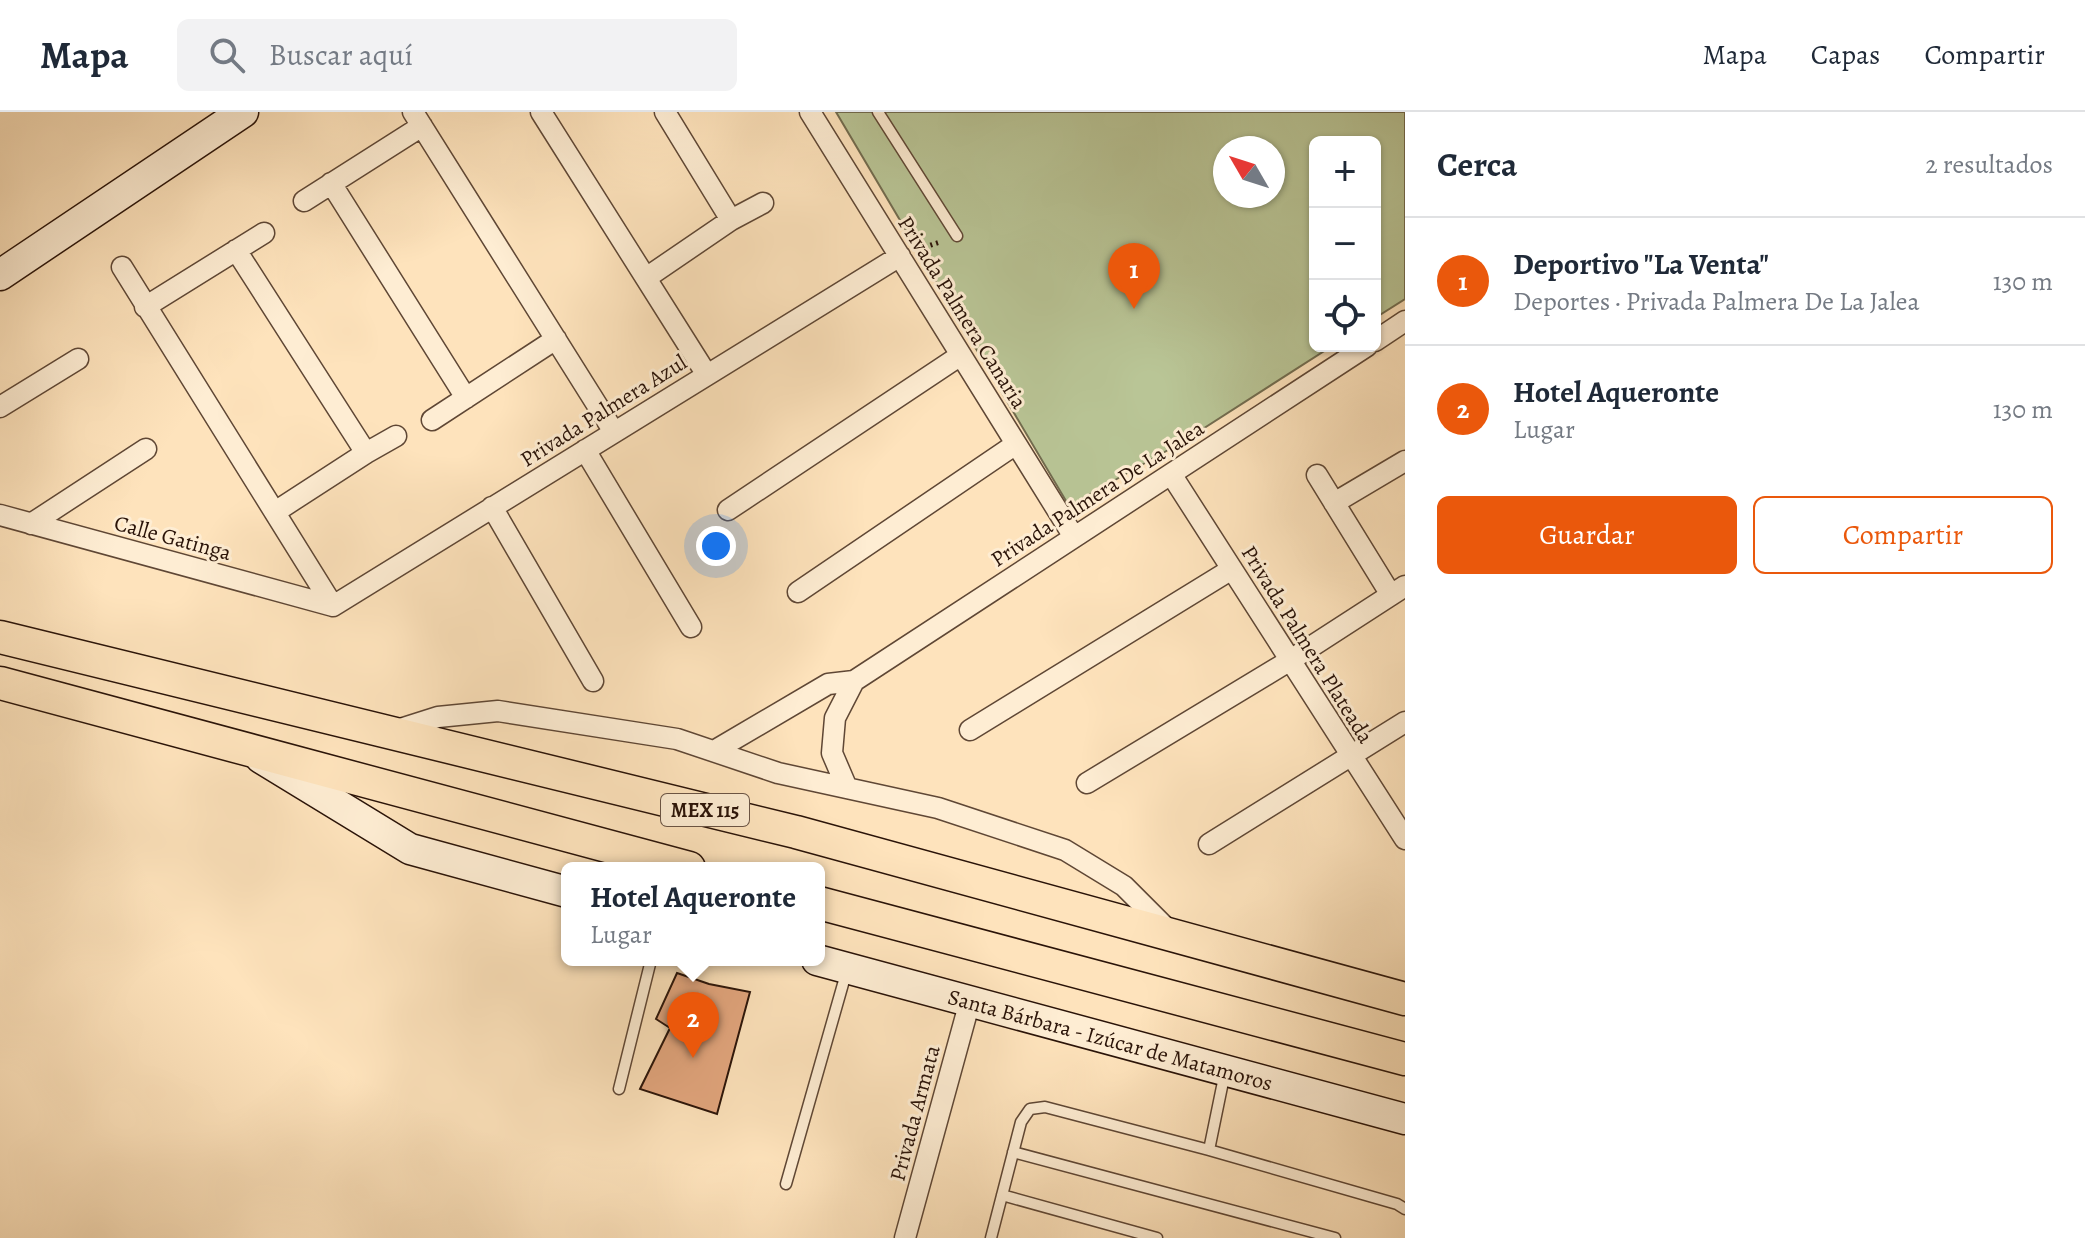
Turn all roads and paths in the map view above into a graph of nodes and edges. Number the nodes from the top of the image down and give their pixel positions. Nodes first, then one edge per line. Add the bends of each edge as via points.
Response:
1 (243, 112) edge
2 (541, 112) edge
3 (665, 112) edge
4 (810, 112) edge
5 (878, 112) edge
6 (418, 119) edge
7 (331, 183) junction
8 (304, 201) dead end
9 (763, 203) dead end
10 (731, 220) junction
11 (264, 233) dead end
12 (957, 236) joint
13 (236, 250) junction
14 (900, 256) junction
15 (122, 267) dead end
16 (0, 275) edge
17 (646, 278) junction
18 (145, 307) junction
19 (1405, 321) edge
20 (1381, 337) edge
21 (556, 339) junction
22 (1358, 352) edge
23 (961, 355) junction
24 (78, 359) dead end
25 (707, 375) junction
26 (466, 398) junction
27 (0, 407) edge
28 (432, 420) dead end
29 (614, 432) junction
30 (396, 436) dead end
31 (1016, 444) junction
32 (146, 449) dead end
33 (585, 450) junction
34 (366, 453) junction
35 (1405, 461) edge
36 (1171, 474) junction
37 (1317, 475) dead end
38 (1334, 503) junction
39 (492, 507) junction
40 (728, 510) dead end
41 (275, 512) junction
42 (0, 515) edge
43 (31, 524) junction
44 (1074, 537) junction
45 (1232, 569) junction
46 (1398, 590) edge
47 (798, 592) dead end
48 (333, 606) junction
49 (691, 627) dead end
50 (0, 637) edge
51 (1289, 661) junction
52 (593, 681) dead end
53 (854, 681) junction
54 (0, 683) edge
55 (1405, 722) edge
56 (970, 730) dead end
57 (389, 732) junction
58 (249, 750) junction
59 (714, 751) junction
60 (1350, 757) junction
61 (1087, 783) dead end
62 (847, 788) junction
63 (1405, 839) edge
64 (1209, 844) dead end
65 (667, 862) edge
66 (561, 890) edge
67 (825, 905) edge
68 (1175, 936) junction
69 (825, 962) edge
70 (650, 966) edge
71 (848, 968) junction
72 (1405, 999) edge
73 (970, 1001) junction
74 (1405, 1059) edge
75 (1225, 1071) junction
76 (619, 1089) dead end
77 (1405, 1119) edge
78 (1209, 1150) junction
79 (1013, 1152) junction
80 (786, 1184) dead end
81 (1002, 1195) junction
82 (1405, 1209) edge
83 (905, 1238) edge
84 (991, 1238) edge
85 (1157, 1238) edge
86 (1335, 1238) edge

1 - 16 street
2 - 17 street
3 - 10 street
4 - 14 street, Privada Palmera Canaria
5 - 12 lane
6 - 7 street
6 - 21 street
7 - 8 street
7 - 26 street
9 - 10 street
10 - 17 street
11 - 13 street
12 - 14 path
13 - 18 street
13 - 34 street
14 - 23 street, Privada Palmera Canaria
14 - 25 street, Privada Palmera Azul
15 - 18 street
17 - 25 street
18 - 41 street
19 - 20 street
21 - 26 street
21 - 29 street
22 - 36 street, Privada Palmera De La Jalea
23 - 31 street, Privada Palmera Canaria
23 - 40 street
24 - 27 street
25 - 29 street, Privada Palmera Azul
26 - 28 street
29 - 33 street, Privada Palmera Azul
30 - 34 street
31 - 44 street, Privada Palmera Canaria
31 - 47 street
32 - 43 street
33 - 39 street, Privada Palmera Azul
33 - 49 street
34 - 41 street
35 - 38 street
36 - 44 street, Privada Palmera De La Jalea
36 - 45 street, Privada Palmera Plateada
37 - 38 street
38 - 46 street
39 - 48 street, Privada Palmera Azul
39 - 52 street
41 - 48 street
42 - 43 street, Calle Gatinga
43 - 48 street, Calle Gatinga
44 - 53 street, Privada Palmera De La Jalea
45 - 51 street, Privada Palmera Plateada
45 - 56 street
46 - 51 street
50 - 57 main road, MEX 115
51 - 60 street, Privada Palmera Plateada
51 - 61 street
53 - 59 street, Privada Palmera De La Jalea via 828,684
53 - 62 street, Privada Palmera De La Jalea via 835,718 832,753
54 - 58 main road
55 - 60 street
57 - 59 street via 438,717 498,711 677,739
57 - 68 main road, MEX 115 via 796,832
58 - 65 main road
58 - 66 street via 410,849
59 - 62 street via 778,773
60 - 63 street, Privada Palmera Plateada
60 - 64 street
62 - 68 street via 938,808 1065,850 1124,886
67 - 74 main road
68 - 72 main road, MEX 115
69 - 71 street, Santa Bárbara - Izúcar de Matamoros
70 - 76 lane
71 - 73 street, Santa Bárbara - Izúcar de Matamoros
71 - 80 lane
73 - 75 street, Santa Bárbara - Izúcar de Matamoros
73 - 83 street, Privada Armata
75 - 77 street, Santa Bárbara - Izúcar de Matamoros
75 - 78 lane
78 - 79 lane via 1037,1107 1025,1115
78 - 82 lane
79 - 81 lane
79 - 86 lane
81 - 84 lane
81 - 85 lane

